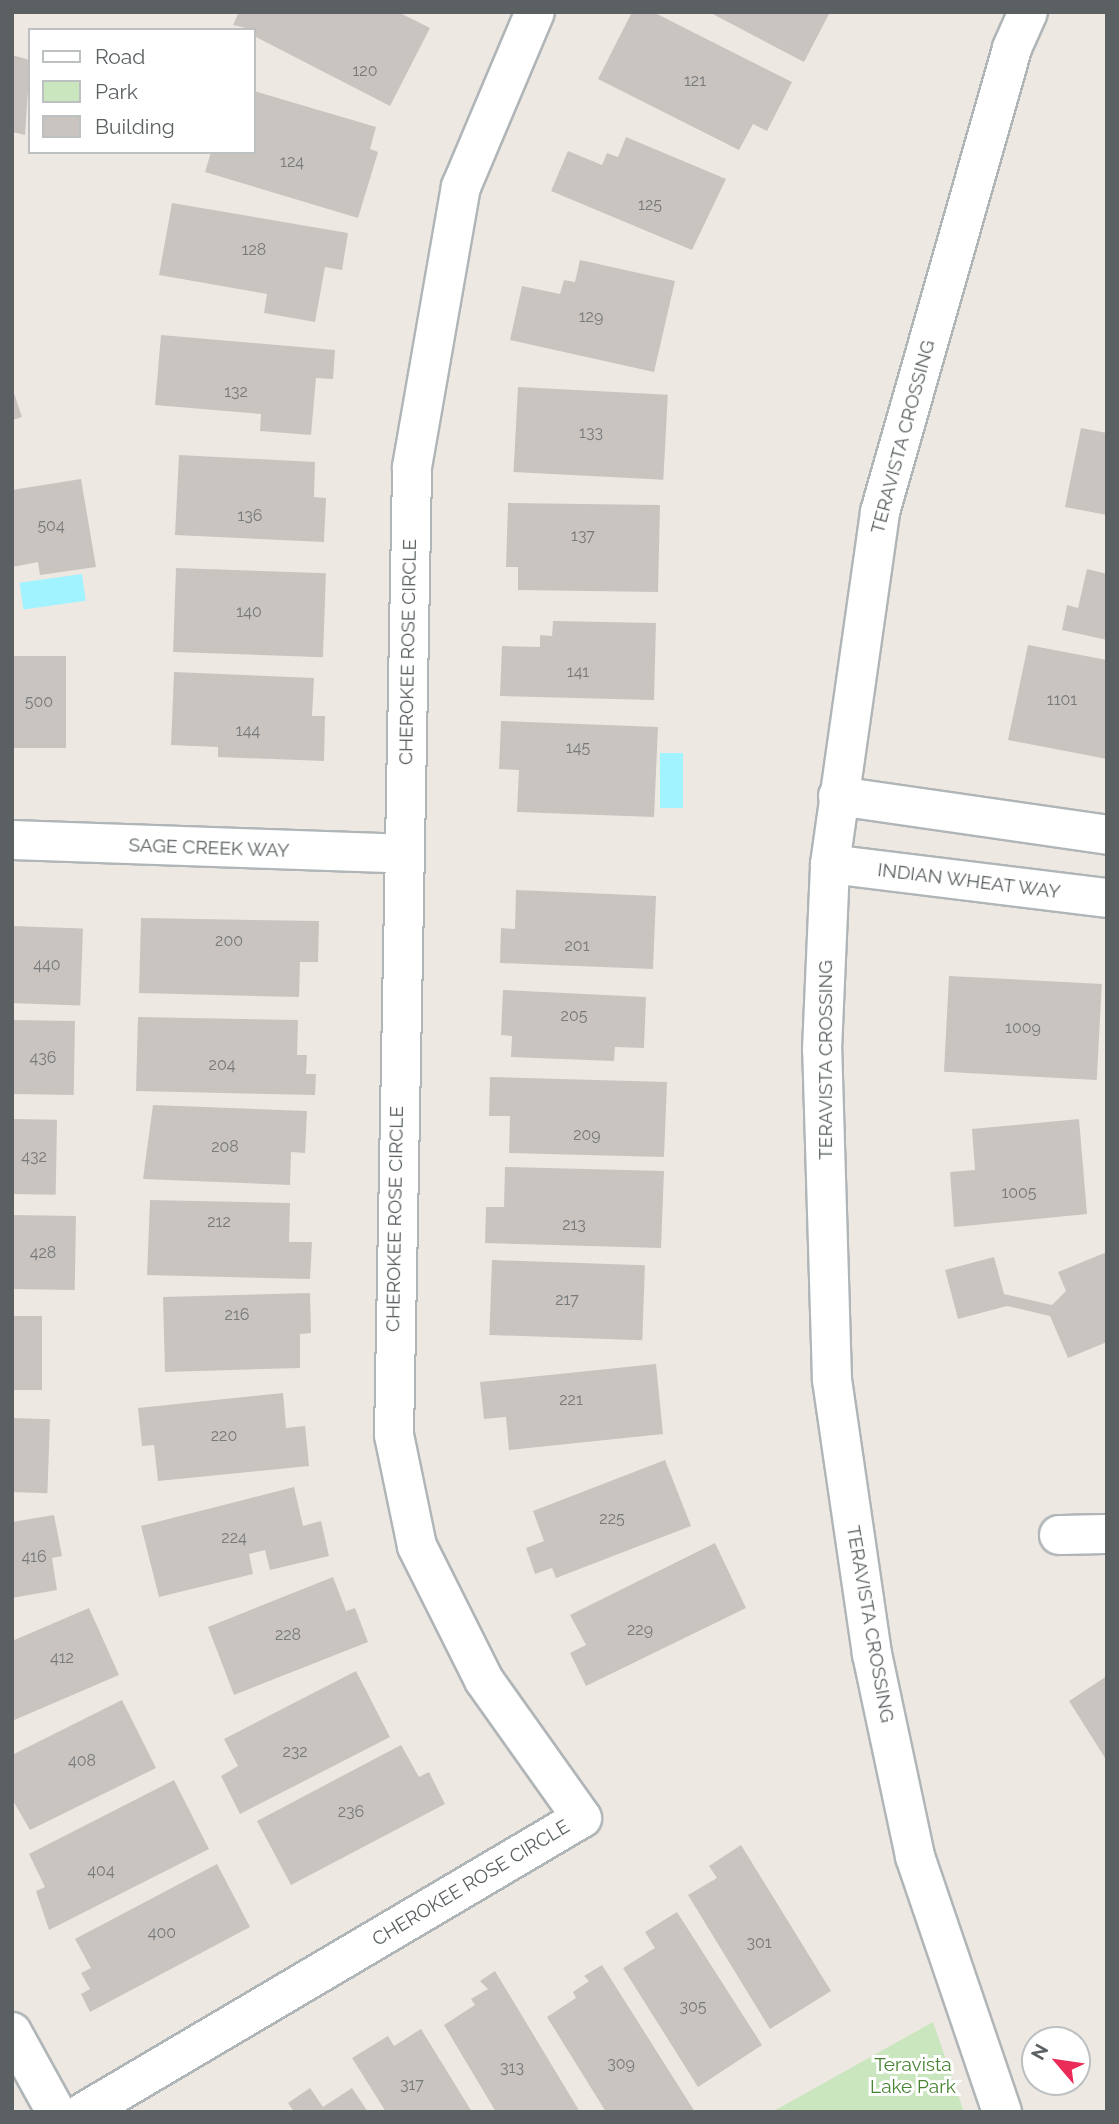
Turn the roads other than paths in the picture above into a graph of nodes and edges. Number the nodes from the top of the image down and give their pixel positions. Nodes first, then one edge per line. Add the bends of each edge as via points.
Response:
1 (535, 12) edge
2 (1028, 12) edge
3 (838, 796) junction
4 (1107, 835) edge
5 (12, 840) edge
6 (405, 855) junction
7 (830, 864) junction
8 (1107, 898) edge
9 (1107, 1534) edge
10 (1059, 1535) dead end
11 (12, 2032) edge
12 (56, 2112) edge
13 (84, 2112) edge
14 (1002, 2112) edge

1 - 6 street, CHEROKEE ROSE CIRCLE via 461,187 412,467
2 - 3 street, TERAVISTA CROSSING via 1012,48 880,512
3 - 4 street
3 - 7 street, TERAVISTA CROSSING
5 - 6 street, SAGE CREEK WAY
6 - 13 street, CHEROKEE ROSE CIRCLE via 394,1435 417,1546 484,1680 582,1818
7 - 8 street, INDIAN WHEAT WAY
7 - 14 street, TERAVISTA CROSSING via 822,1050 832,1380 872,1654 915,1856
9 - 10 street
11 - 12 street

